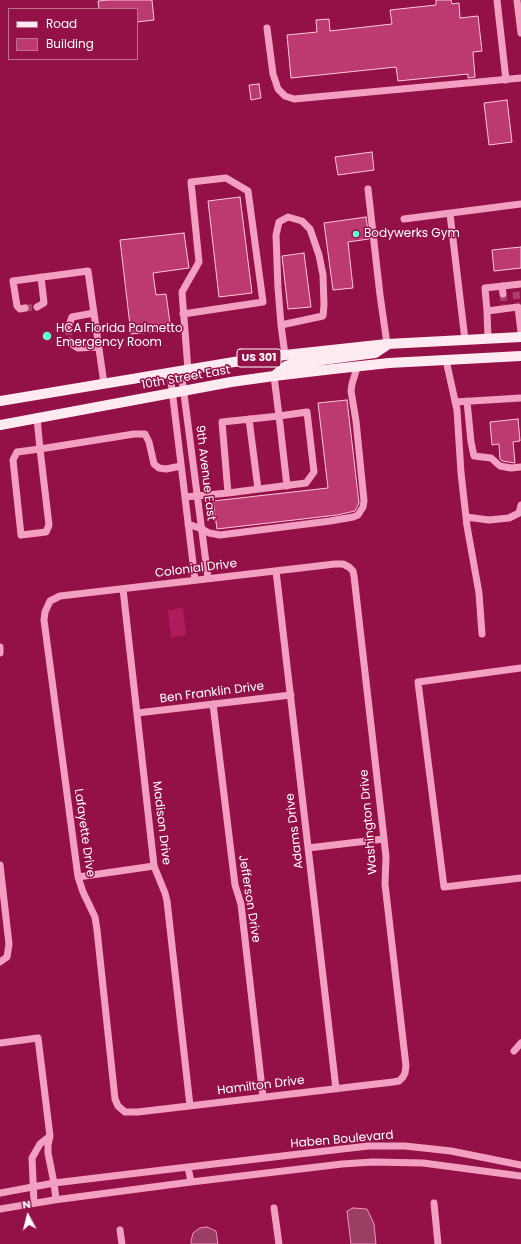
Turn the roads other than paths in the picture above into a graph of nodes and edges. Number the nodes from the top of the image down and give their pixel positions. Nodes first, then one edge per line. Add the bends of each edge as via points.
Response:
1 (497, 0) edge
2 (518, 1) edge
3 (267, 28) dead end
4 (521, 33) edge
5 (521, 78) edge
6 (506, 80) junction
7 (368, 189) dead end
8 (521, 204) edge
9 (450, 214) junction
10 (404, 219) dead end
11 (41, 277) junction
12 (518, 284) edge
13 (502, 286) junction
14 (516, 292) tunnel mouth
15 (503, 294) tunnel mouth
16 (519, 306) edge
17 (37, 307) dead end
18 (25, 308) dead end
19 (487, 310) junction
20 (94, 314) junction
21 (184, 314) junction
22 (281, 325) junction
23 (68, 328) dead end
24 (521, 332) edge
25 (521, 337) edge
26 (488, 338) junction
27 (465, 340) junction
28 (70, 341) dead end
29 (387, 344) junction
30 (99, 347) junction
31 (285, 355) junction
32 (521, 356) edge
33 (446, 360) junction
34 (356, 366) junction
35 (184, 370) junction
36 (170, 373) junction
37 (274, 376) junction
38 (104, 384) junction
39 (184, 391) junction
40 (172, 393) junction
41 (39, 395) junction
42 (521, 398) edge
43 (466, 401) junction
44 (0, 402) edge
45 (455, 402) junction
46 (0, 408) edge
47 (279, 416) junction
48 (37, 418) junction
49 (249, 419) junction
50 (0, 425) edge
51 (40, 449) junction
52 (181, 466) junction
53 (521, 467) edge
54 (287, 486) junction
55 (258, 489) junction
56 (228, 493) junction
57 (197, 495) junction
58 (185, 497) junction
59 (521, 505) edge
60 (466, 517) junction
61 (188, 524) junction
62 (202, 529) junction
63 (349, 567) joint
64 (276, 571) junction
65 (208, 578) junction
66 (195, 580) junction
67 (123, 589) junction
68 (48, 605) joint
69 (482, 634) dead end
70 (0, 647) edge
71 (0, 653) edge
72 (521, 668) edge
73 (291, 695) junction
74 (213, 704) junction
75 (137, 713) junction
76 (384, 839) junction
77 (308, 848) junction
78 (0, 865) edge
79 (154, 866) junction
80 (78, 877) junction
81 (521, 878) edge
82 (1, 961) edge
83 (0, 1043) edge
84 (521, 1043) edge
85 (514, 1051) dead end
86 (403, 1077) joint
87 (336, 1089) junction
88 (263, 1097) junction
89 (190, 1106) junction
90 (121, 1109) joint
91 (50, 1136) junction
92 (521, 1165) edge
93 (188, 1167) junction
94 (521, 1176) edge
95 (190, 1182) junction
96 (54, 1184) junction
97 (33, 1187) junction
98 (0, 1193) edge
99 (56, 1199) junction
100 (34, 1203) junction
101 (434, 1203) dead end
102 (274, 1208) dead end
103 (0, 1209) edge
104 (120, 1230) dead end
105 (122, 1244) edge
106 (279, 1244) edge
107 (438, 1244) edge

1 - 6 street
2 - 4 street
3 - 6 street via 273,74 278,89 285,96 294,99
5 - 6 street
7 - 29 street
8 - 9 street
9 - 10 street
9 - 27 street
11 - 17 street via 44,303
11 - 18 street via 13,281 17,306 20,309
11 - 20 street via 88,271
12 - 13 street
12 - 14 street
13 - 15 street
13 - 19 street via 485,288
16 - 19 street
16 - 24 street
19 - 26 street
20 - 23 street via 72,317
20 - 30 street
21 - 21 street, 9th Avenue East via 182,292 199,262 191,182 226,178 248,191 263,302
21 - 35 street, 9th Avenue East
22 - 22 street via 276,235 279,222 288,217 302,221 310,229 323,276 324,305 323,316
22 - 31 street
25 - 26 main road, 10th Street East / US 301
26 - 27 main road, 10th Street East / US 301
27 - 29 main road, 10th Street East / US 301
28 - 30 street via 78,348
29 - 31 main road, 10th Street East / US 301
29 - 37 main road via 375,353 292,364
30 - 38 street
31 - 35 main road, 10th Street East / US 301
32 - 33 main road, 10th Street East / US 301
33 - 34 main road, 10th Street East / US 301
33 - 45 street
34 - 37 main road, 10th Street East / US 301
34 - 62 street via 351,391 364,501 361,512 353,517 330,521 220,535
35 - 36 main road, 10th Street East / US 301
35 - 39 street, 9th Avenue East
36 - 38 main road, 10th Street East / US 301
36 - 40 street, 9th Avenue East
37 - 39 main road, 10th Street East / US 301
37 - 47 street
38 - 41 main road, 10th Street East / US 301
39 - 40 main road, 10th Street East / US 301
39 - 57 street, 9th Avenue East
40 - 48 main road, 10th Street East / US 301
40 - 52 street, 9th Avenue East
41 - 44 main road, 10th Street East / US 301
41 - 46 main road
42 - 43 street
43 - 45 street
43 - 53 street via 474,456 491,458 500,466
45 - 60 street
47 - 49 street
47 - 54 street
47 - 54 street via 307,412 314,472 306,483
48 - 50 main road, 10th Street East / US 301
48 - 51 street
49 - 55 street
49 - 56 street via 222,422
51 - 51 street via 17,452 13,460 21,535 46,532 49,524
51 - 52 street via 145,434 150,442 154,464 158,468
52 - 58 street, 9th Avenue East
54 - 55 street
55 - 56 street
56 - 57 street
57 - 58 street
57 - 62 street, 9th Avenue East
58 - 61 street, 9th Avenue East
59 - 60 street via 519,513 509,518 489,520
60 - 69 street via 480,592
61 - 62 street
61 - 66 street, 9th Avenue East
62 - 65 street, 9th Avenue East
63 - 64 street, Colonial Drive via 335,564
63 - 76 street, Washington Drive via 354,576
64 - 65 street, Colonial Drive
64 - 73 street, Adams Drive
65 - 66 street, Colonial Drive
66 - 67 street, Colonial Drive
67 - 68 street, Colonial Drive via 60,596 52,599
67 - 75 street, Madison Drive
68 - 80 street, Lafayette Drive via 44,620
70 - 71 street
72 - 81 street via 418,682 444,888
73 - 74 street, Ben Franklin Drive
73 - 77 street, Adams Drive
74 - 75 street, Ben Franklin Drive
74 - 88 street, Jefferson Drive via 235,885 241,904
75 - 79 street, Madison Drive
76 - 77 street
76 - 86 street, Washington Drive via 385,884 406,1066
77 - 87 street, Adams Drive
78 - 82 street via 9,944 7,957
79 - 80 street
79 - 89 street, Madison Drive via 167,901
80 - 90 street, Lafayette Drive via 95,917 115,1099
83 - 91 street via 38,1038
84 - 85 street
86 - 87 street, Hamilton Drive via 399,1081
87 - 88 street, Hamilton Drive
88 - 89 street, Hamilton Drive
89 - 90 street, Hamilton Drive via 138,1112
91 - 96 street via 48,1153
91 - 97 street via 40,1144 32,1158
92 - 93 street, Haben Boulevard via 451,1151 405,1146 368,1146
93 - 95 street
93 - 96 street, Haben Boulevard
94 - 95 street, Haben Boulevard via 423,1163 373,1162
95 - 99 street, Haben Boulevard
96 - 97 street, Haben Boulevard
96 - 99 street
97 - 98 street, Haben Boulevard
97 - 100 street
99 - 100 street, Haben Boulevard
100 - 103 street, Haben Boulevard
101 - 107 street
102 - 106 street
104 - 105 street

